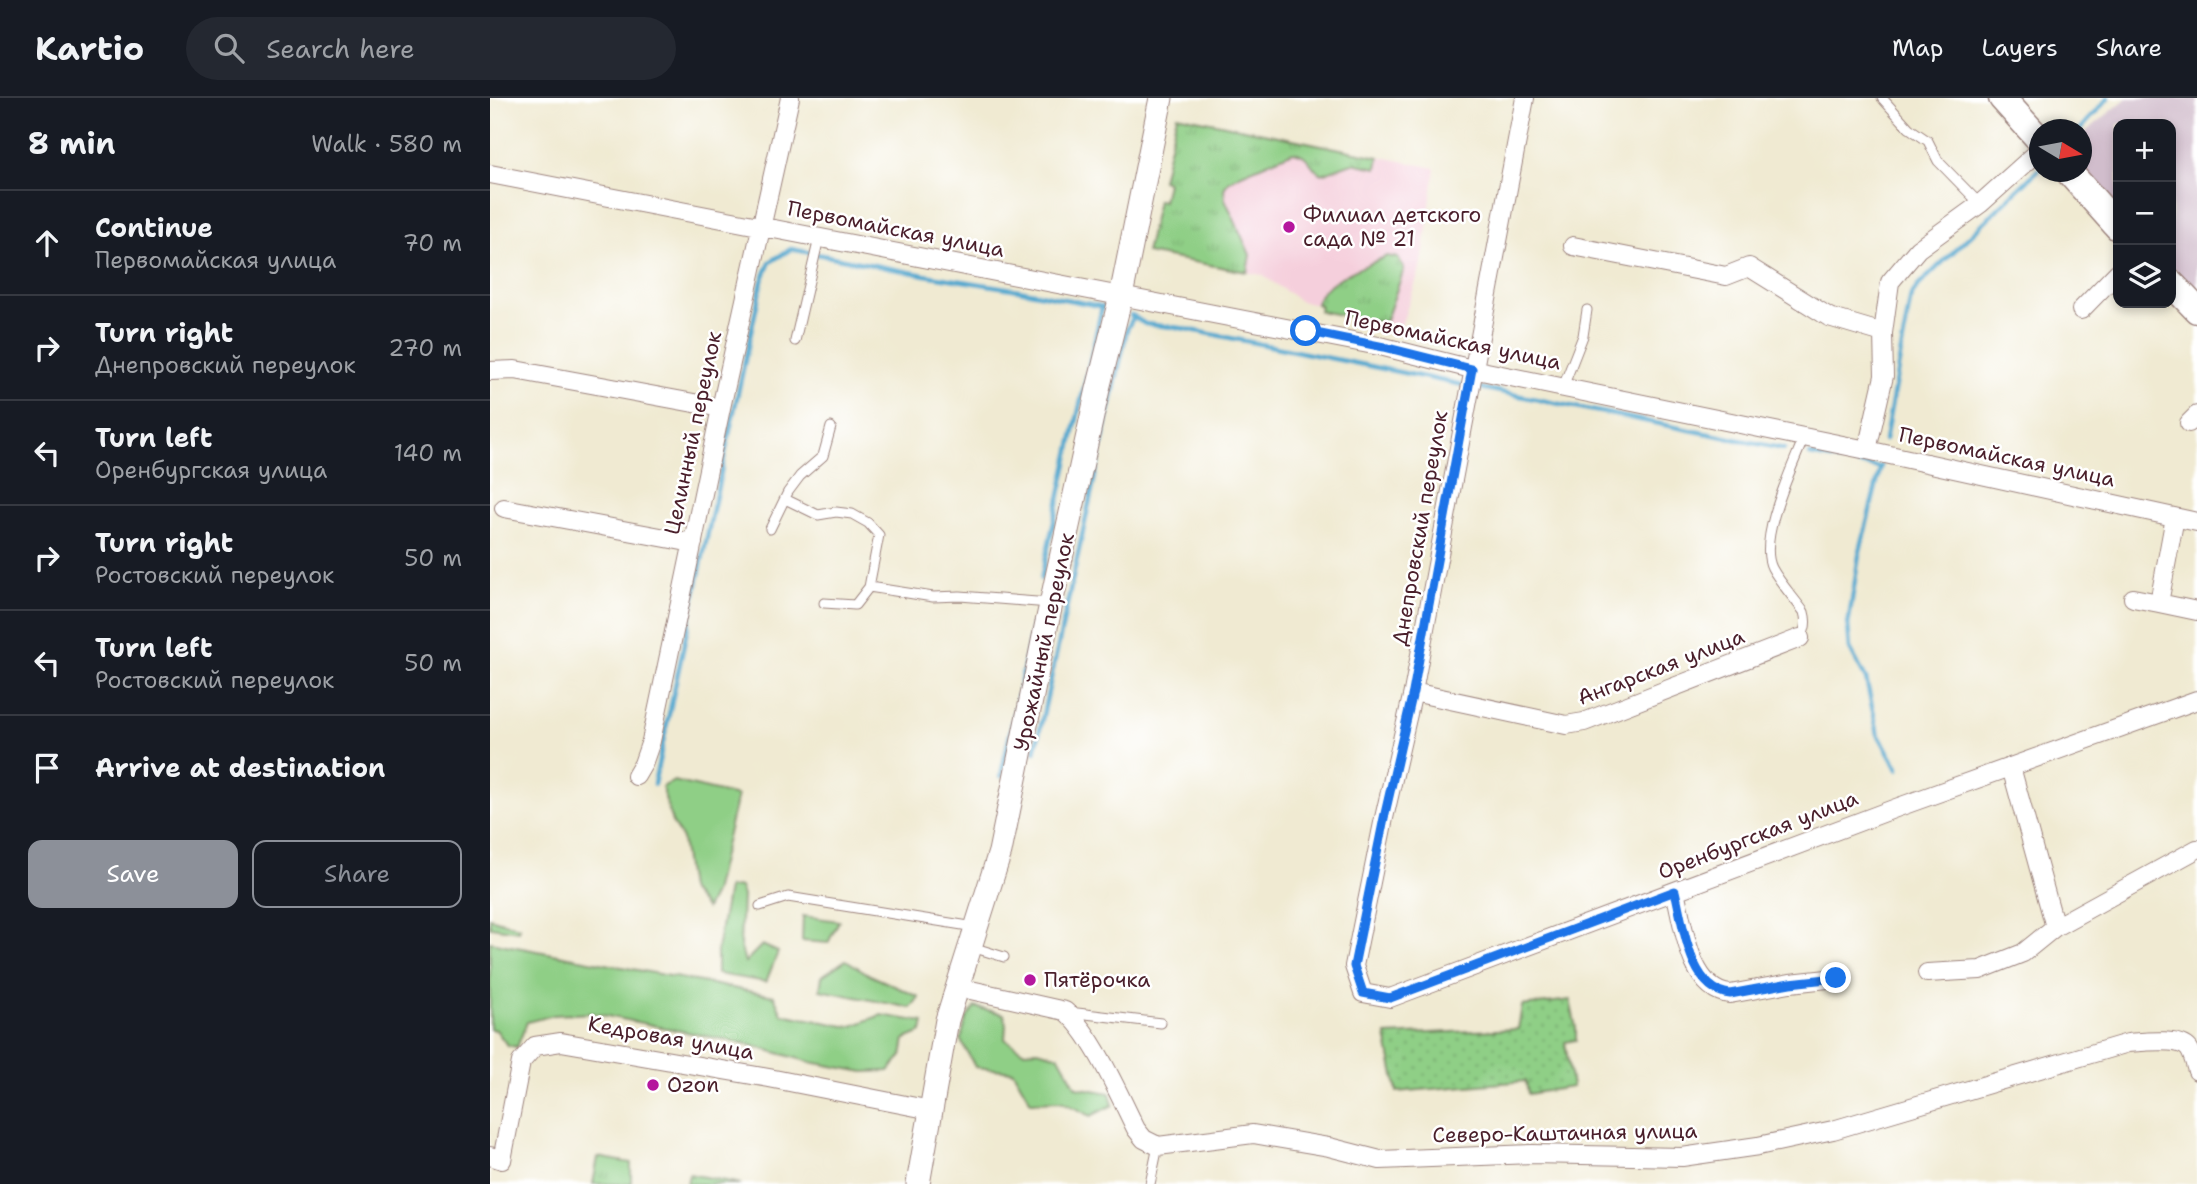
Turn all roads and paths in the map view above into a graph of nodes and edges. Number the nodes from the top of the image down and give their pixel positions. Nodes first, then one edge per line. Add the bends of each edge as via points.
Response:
1 (790, 98) edge
2 (1161, 98) edge
3 (1525, 98) edge
4 (1882, 98) edge
5 (2002, 98) edge
6 (2029, 128) edge
7 (2029, 160) edge
8 (490, 174) edge
9 (2078, 182) edge
10 (1980, 204) junction
11 (2113, 221) edge
12 (760, 227) junction
13 (819, 238) junction
14 (1573, 246) dead end
15 (2113, 277) edge
16 (2176, 288) edge
17 (1121, 296) junction
18 (1587, 310) dead end
19 (2081, 310) dead end
20 (2197, 310) edge
21 (1883, 333) junction
22 (795, 341) dead end
23 (1472, 369) junction
24 (490, 371) edge
25 (1563, 387) junction
26 (721, 408) junction
27 (831, 427) dead end
28 (1804, 437) junction
29 (1867, 450) junction
30 (785, 499) junction
31 (504, 508) dead end
32 (2175, 517) junction
33 (2197, 522) edge
34 (770, 529) dead end
35 (693, 543) junction
36 (869, 587) junction
37 (2133, 598) dead end
38 (824, 603) dead end
39 (2159, 603) junction
40 (1051, 604) junction
41 (2197, 611) edge
42 (1800, 638) joint
43 (1413, 692) junction
44 (2197, 700) edge
45 (2011, 767) junction
46 (636, 776) dead end
47 (2197, 849) edge
48 (1675, 891) junction
49 (760, 906) dead end
50 (2056, 927) junction
51 (974, 937) junction
52 (1004, 957) dead end
53 (1354, 966) joint
54 (1927, 973) dead end
55 (1836, 978) dead end
56 (957, 987) junction
57 (1065, 1011) junction
58 (1161, 1023) dead end
59 (2197, 1071) edge
60 (931, 1110) junction
61 (1158, 1146) junction
62 (490, 1156) edge
63 (918, 1184) edge
64 (1150, 1184) edge

1 - 12 street, Целинный переулок
2 - 17 street, Урожайный переулок
3 - 23 street, Днепровский переулок
4 - 10 lane via 1928,141 1938,161
5 - 6 main road
7 - 10 street
8 - 12 street, Первомайская улица
9 - 11 main road
10 - 21 street via 1918,249 1890,282
12 - 13 street, Первомайская улица
12 - 26 street, Целинный переулок
13 - 17 street, Первомайская улица
13 - 22 lane
14 - 21 street via 1726,276 1749,267 1829,317
15 - 19 street
16 - 20 main road
17 - 23 street, Первомайская улица via 1384,347
17 - 40 street, Урожайный переулок
18 - 25 lane via 1583,337
21 - 29 street via 1884,376
23 - 25 street, Первомайская улица
23 - 43 street, Днепровский переулок
24 - 26 street via 515,370
25 - 28 street, Первомайская улица
26 - 35 street, Целинный переулок
27 - 30 lane via 823,456 800,476
28 - 29 street, Первомайская улица
28 - 42 lane via 1776,508 1769,549 1770,566 1804,612 1805,632
29 - 32 street, Первомайская улица
30 - 34 lane
30 - 36 lane via 818,515 852,513 868,523 879,536
31 - 35 street
32 - 33 street, Первомайская улица
32 - 39 street
35 - 46 street, Целинный переулок via 650,741
36 - 38 lane via 855,605
36 - 40 lane via 933,597
37 - 39 street
39 - 41 street
40 - 51 street, Урожайный переулок via 1000,852
42 - 43 street, Ангарская улица via 1566,725
43 - 53 street, Днепровский переулок
44 - 45 street, Оренбургская улица
45 - 48 street, Оренбургская улица
45 - 50 street
47 - 50 street
48 - 53 street, Оренбургская улица via 1390,998 1363,993
48 - 55 street via 1695,967 1721,993
49 - 51 lane via 788,897
50 - 54 street via 2024,953 1980,970
51 - 52 lane
51 - 56 street, Урожайный переулок
56 - 57 street
56 - 60 street, Урожайный переулок
57 - 58 lane
57 - 61 street via 1085,1035 1136,1129
59 - 61 street, Северо-Каштачная улица via 2190,1050 2182,1044 2128,1043 1833,1130 1682,1157 1532,1154 1380,1160 1252,1134
60 - 62 street, Кедровая улица via 561,1042 535,1046 521,1062 502,1160
60 - 63 street, Урожайный переулок
61 - 64 lane

